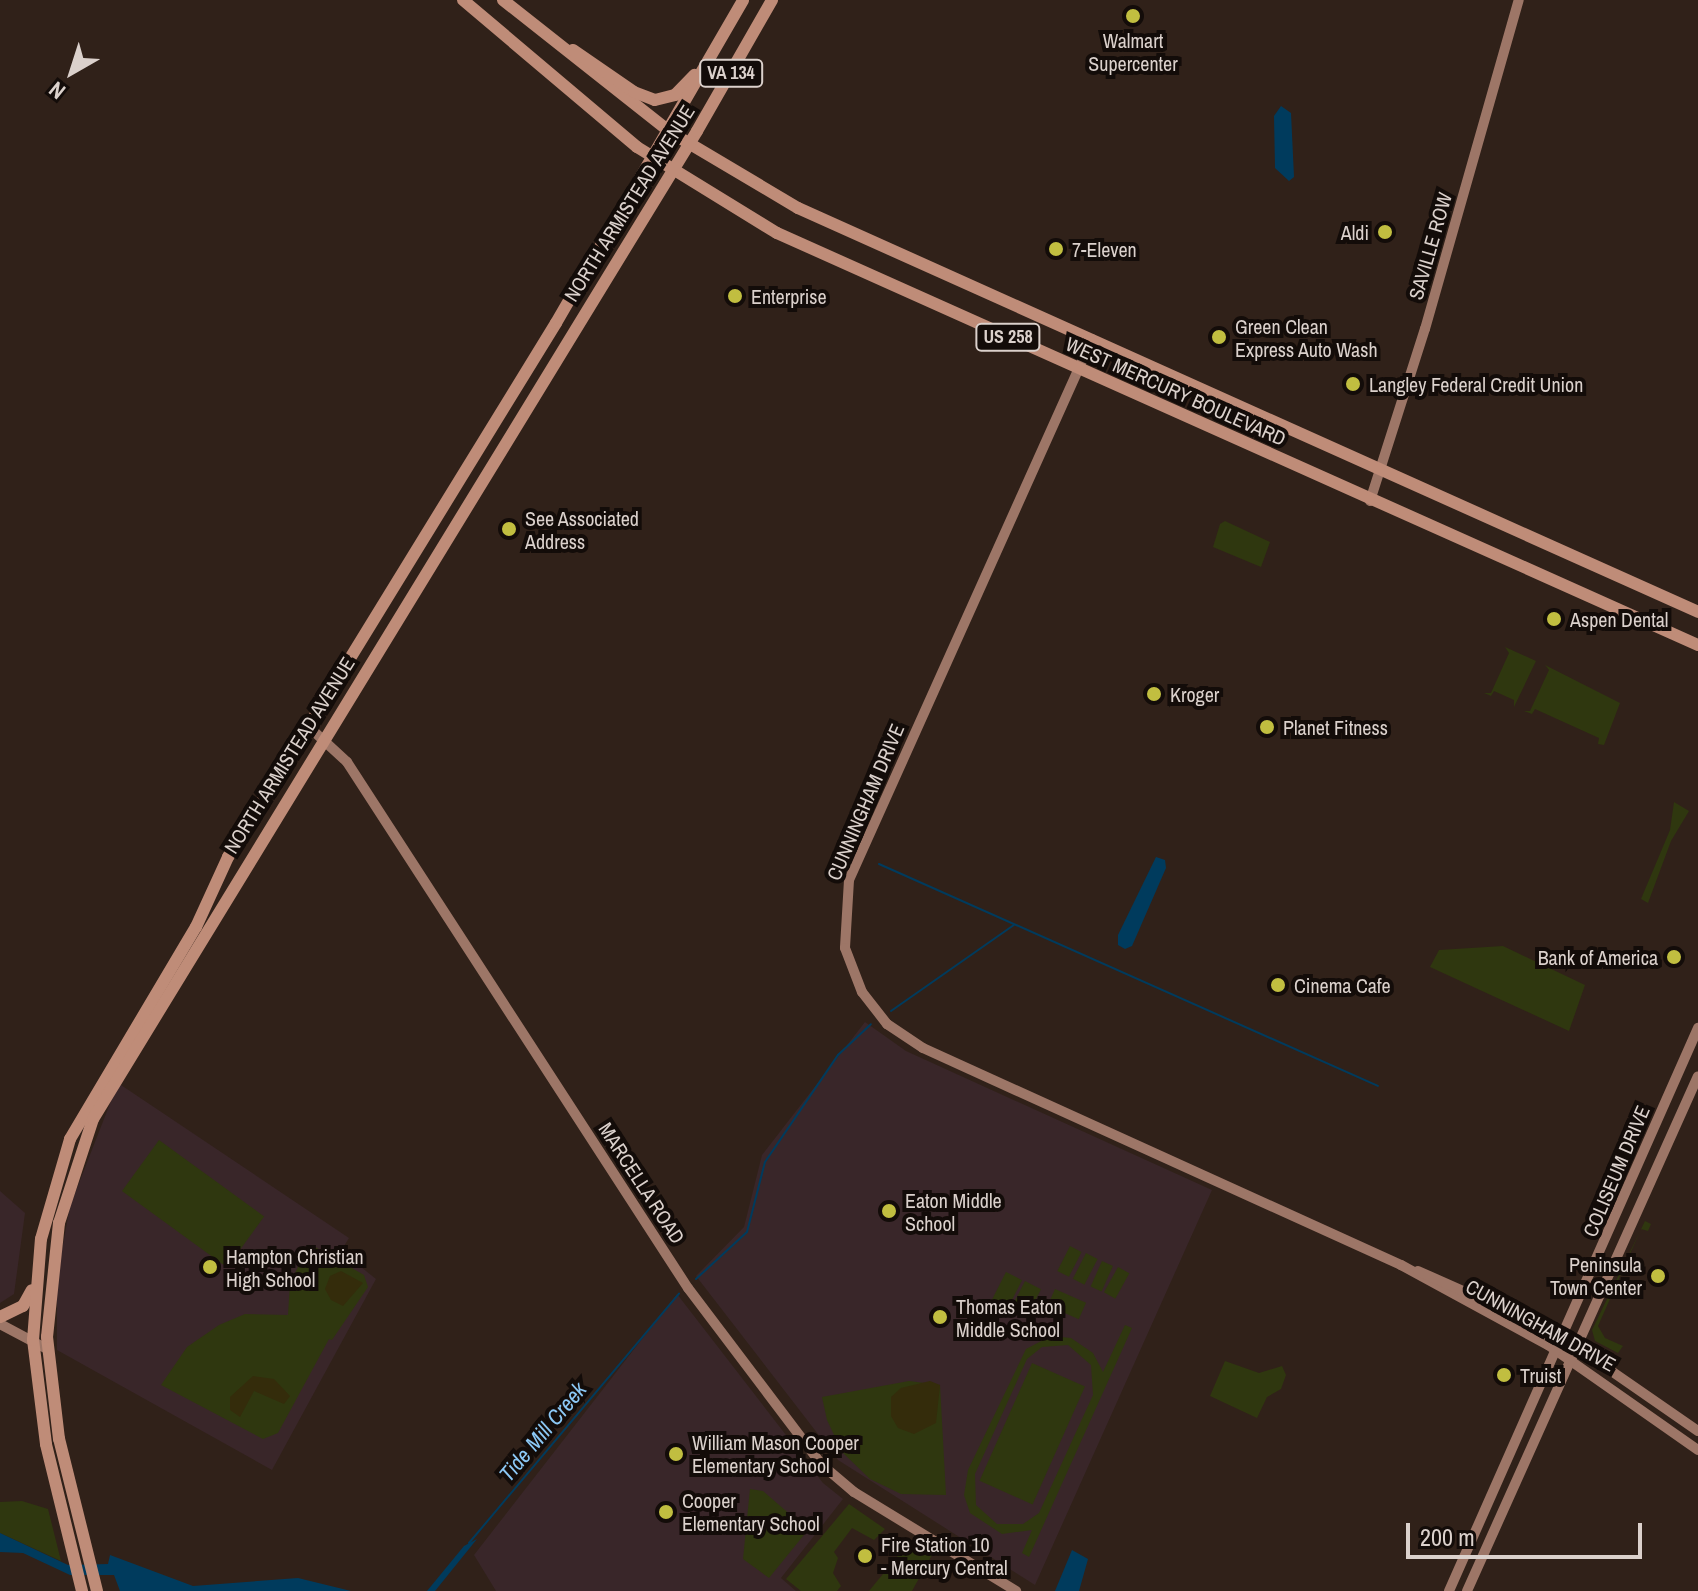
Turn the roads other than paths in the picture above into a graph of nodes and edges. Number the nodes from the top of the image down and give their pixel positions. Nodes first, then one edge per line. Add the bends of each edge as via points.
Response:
1 (463, 0) edge
2 (503, 0) edge
3 (741, 0) edge
4 (1519, 0) edge
5 (768, 4) edge
6 (550, 38) junction
7 (670, 132) junction
8 (688, 144) junction
9 (654, 158) junction
10 (672, 170) junction
11 (1092, 339) junction
12 (1079, 369) junction
13 (1381, 471) junction
14 (1370, 501) junction
15 (1698, 612) edge
16 (1698, 645) edge
17 (308, 726) junction
18 (324, 736) junction
19 (1698, 1028) edge
20 (1698, 1076) edge
21 (1401, 1265) junction
22 (35, 1283) junction
23 (0, 1317) edge
24 (0, 1324) edge
25 (1563, 1337) junction
26 (33, 1340) junction
27 (1577, 1346) junction
28 (47, 1349) junction
29 (1557, 1351) junction
30 (1571, 1359) junction
31 (1698, 1431) edge
32 (1698, 1450) edge
33 (95, 1585) edge
34 (80, 1586) edge
35 (1016, 1591) edge
36 (1449, 1591) edge
37 (1467, 1591) edge

1 - 9 main road, WEST MERCURY BOULEVARD / US 258
2 - 6 main road, WEST MERCURY BOULEVARD / US 258
3 - 6 main road via 686,87 662,100 634,92 592,60
3 - 7 main road, NORTH ARMISTEAD AVENUE / VA 134
4 - 13 street, SAVILLE ROW
5 - 8 main road, NORTH ARMISTEAD AVENUE / VA 134
6 - 7 main road, WEST MERCURY BOULEVARD / US 258
7 - 8 main road, WEST MERCURY BOULEVARD / US 258
7 - 9 main road, NORTH ARMISTEAD AVENUE / VA 134
8 - 10 main road, NORTH ARMISTEAD AVENUE
8 - 11 main road, WEST MERCURY BOULEVARD / US 258 via 805,211
9 - 10 main road, WEST MERCURY BOULEVARD / US 258
9 - 17 main road, NORTH ARMISTEAD AVENUE
10 - 12 main road, WEST MERCURY BOULEVARD / US 258 via 790,240
10 - 18 main road, NORTH ARMISTEAD AVENUE
11 - 12 street, CUNNINGHAM DRIVE
11 - 13 main road, WEST MERCURY BOULEVARD / US 258
12 - 14 main road, WEST MERCURY BOULEVARD / US 258
12 - 21 street, CUNNINGHAM DRIVE via 853,870 843,918 850,964 870,1005 914,1043
13 - 14 street, SAVILLE ROW
13 - 15 main road, WEST MERCURY BOULEVARD / US 258
14 - 16 main road, WEST MERCURY BOULEVARD / US 258
17 - 18 street, MARCELLA ROAD
17 - 22 main road, NORTH ARMISTEAD AVENUE via 70,1139 45,1220
18 - 28 main road, NORTH ARMISTEAD AVENUE via 93,1119 59,1223
18 - 35 street, MARCELLA ROAD via 355,774 682,1278 810,1450 842,1484
19 - 25 street, COLISEUM DRIVE
20 - 27 street, COLISEUM DRIVE
21 - 25 street, CUNNINGHAM DRIVE via 1447,1280
21 - 29 street, CUNNINGHAM DRIVE
22 - 23 main road via 23,1306
22 - 26 main road, NORTH ARMISTEAD AVENUE
24 - 26 street
25 - 27 street, CUNNINGHAM DRIVE
25 - 29 street, COLISEUM DRIVE
26 - 28 street
26 - 34 main road, NORTH ARMISTEAD AVENUE via 43,1430
27 - 30 street, COLISEUM DRIVE
27 - 31 street, CUNNINGHAM DRIVE
28 - 33 main road, NORTH ARMISTEAD AVENUE via 59,1439
29 - 30 street, CUNNINGHAM DRIVE
29 - 36 street, COLISEUM DRIVE
30 - 32 street, CUNNINGHAM DRIVE
30 - 37 street, COLISEUM DRIVE

